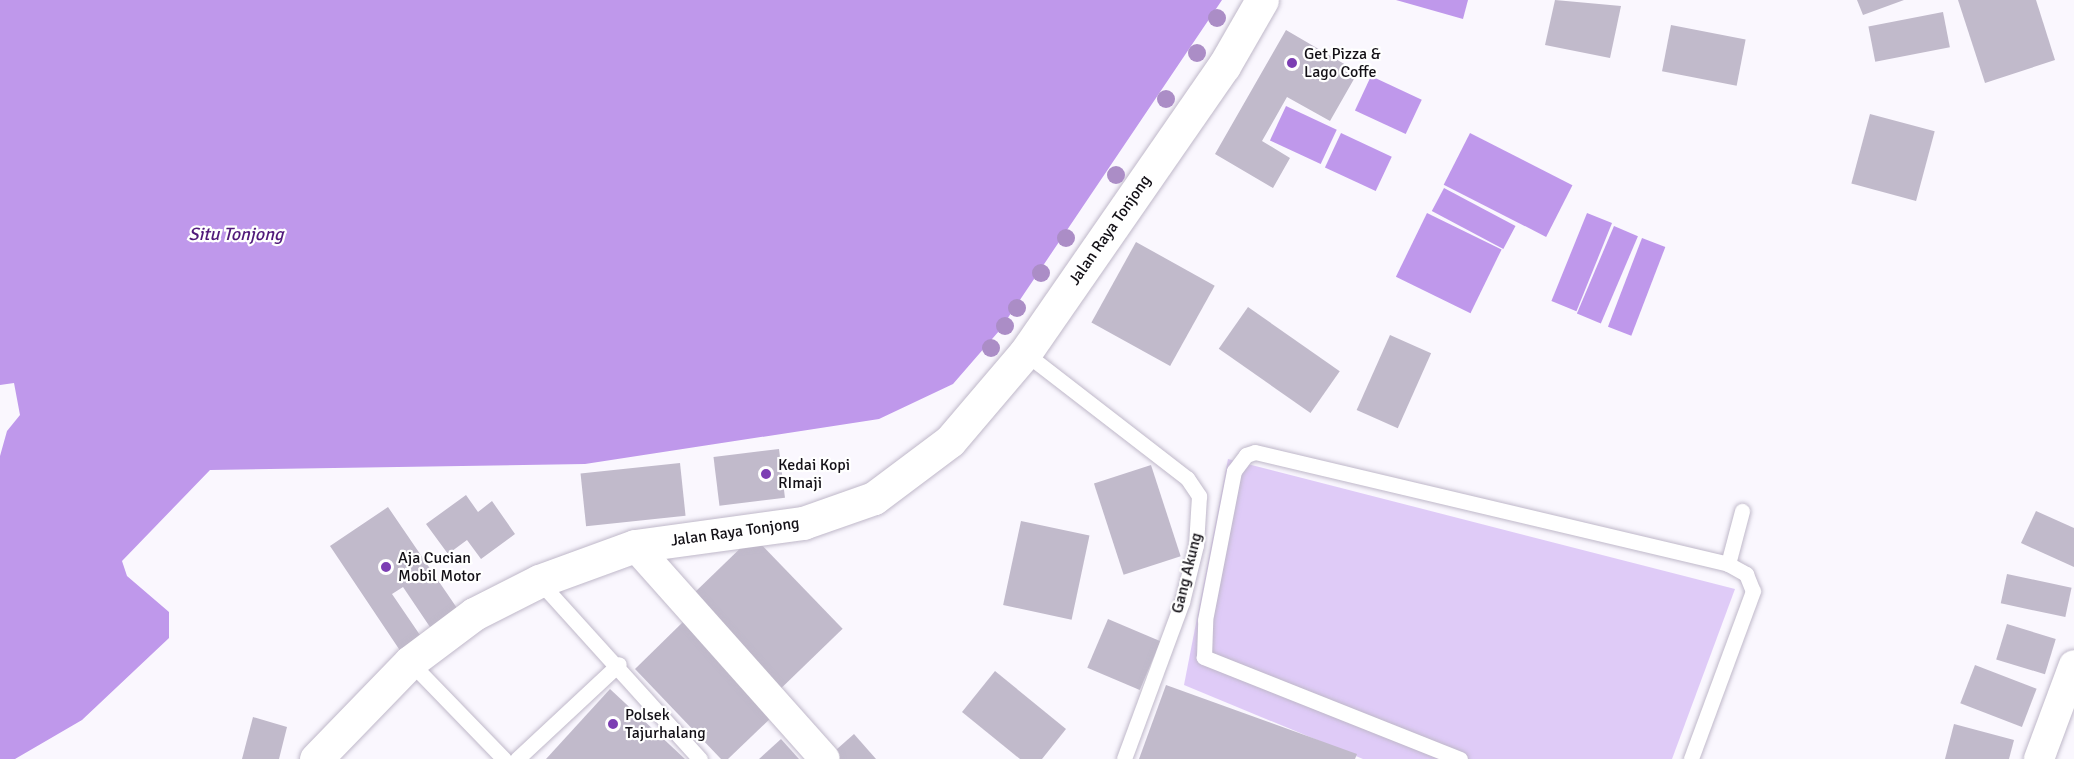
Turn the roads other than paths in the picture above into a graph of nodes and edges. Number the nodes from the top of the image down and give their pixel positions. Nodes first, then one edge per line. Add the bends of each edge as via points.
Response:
1 (1262, 0) edge
2 (1025, 353) junction
3 (1742, 511) dead end
4 (635, 546) junction
5 (1728, 564) junction
6 (539, 581) junction
7 (410, 662) junction
8 (619, 664) junction
9 (2074, 664) edge
10 (316, 759) edge
11 (504, 759) edge
12 (517, 759) edge
13 (700, 759) edge
14 (825, 759) edge
15 (1124, 759) edge
16 (1460, 759) edge
17 (1691, 759) edge
18 (2039, 759) edge

1 - 2 main road, Jalan Raya Tonjong via 1224,66
2 - 4 main road, Jalan Raya Tonjong via 950,441 874,498 803,523
2 - 15 lane, Gang Akung via 1187,478 1198,496 1196,545 1182,602
3 - 5 lane
4 - 6 main road, Jalan Raya Tonjong
4 - 14 street
5 - 16 lane via 1255,453 1246,455 1234,471 1205,620 1204,657
5 - 17 lane via 1746,574 1753,591
6 - 7 main road, Jalan Raya Tonjong via 474,614
6 - 8 lane
7 - 10 main road, Jalan Raya Tonjong
7 - 11 lane
8 - 12 lane
8 - 13 lane
9 - 18 street

